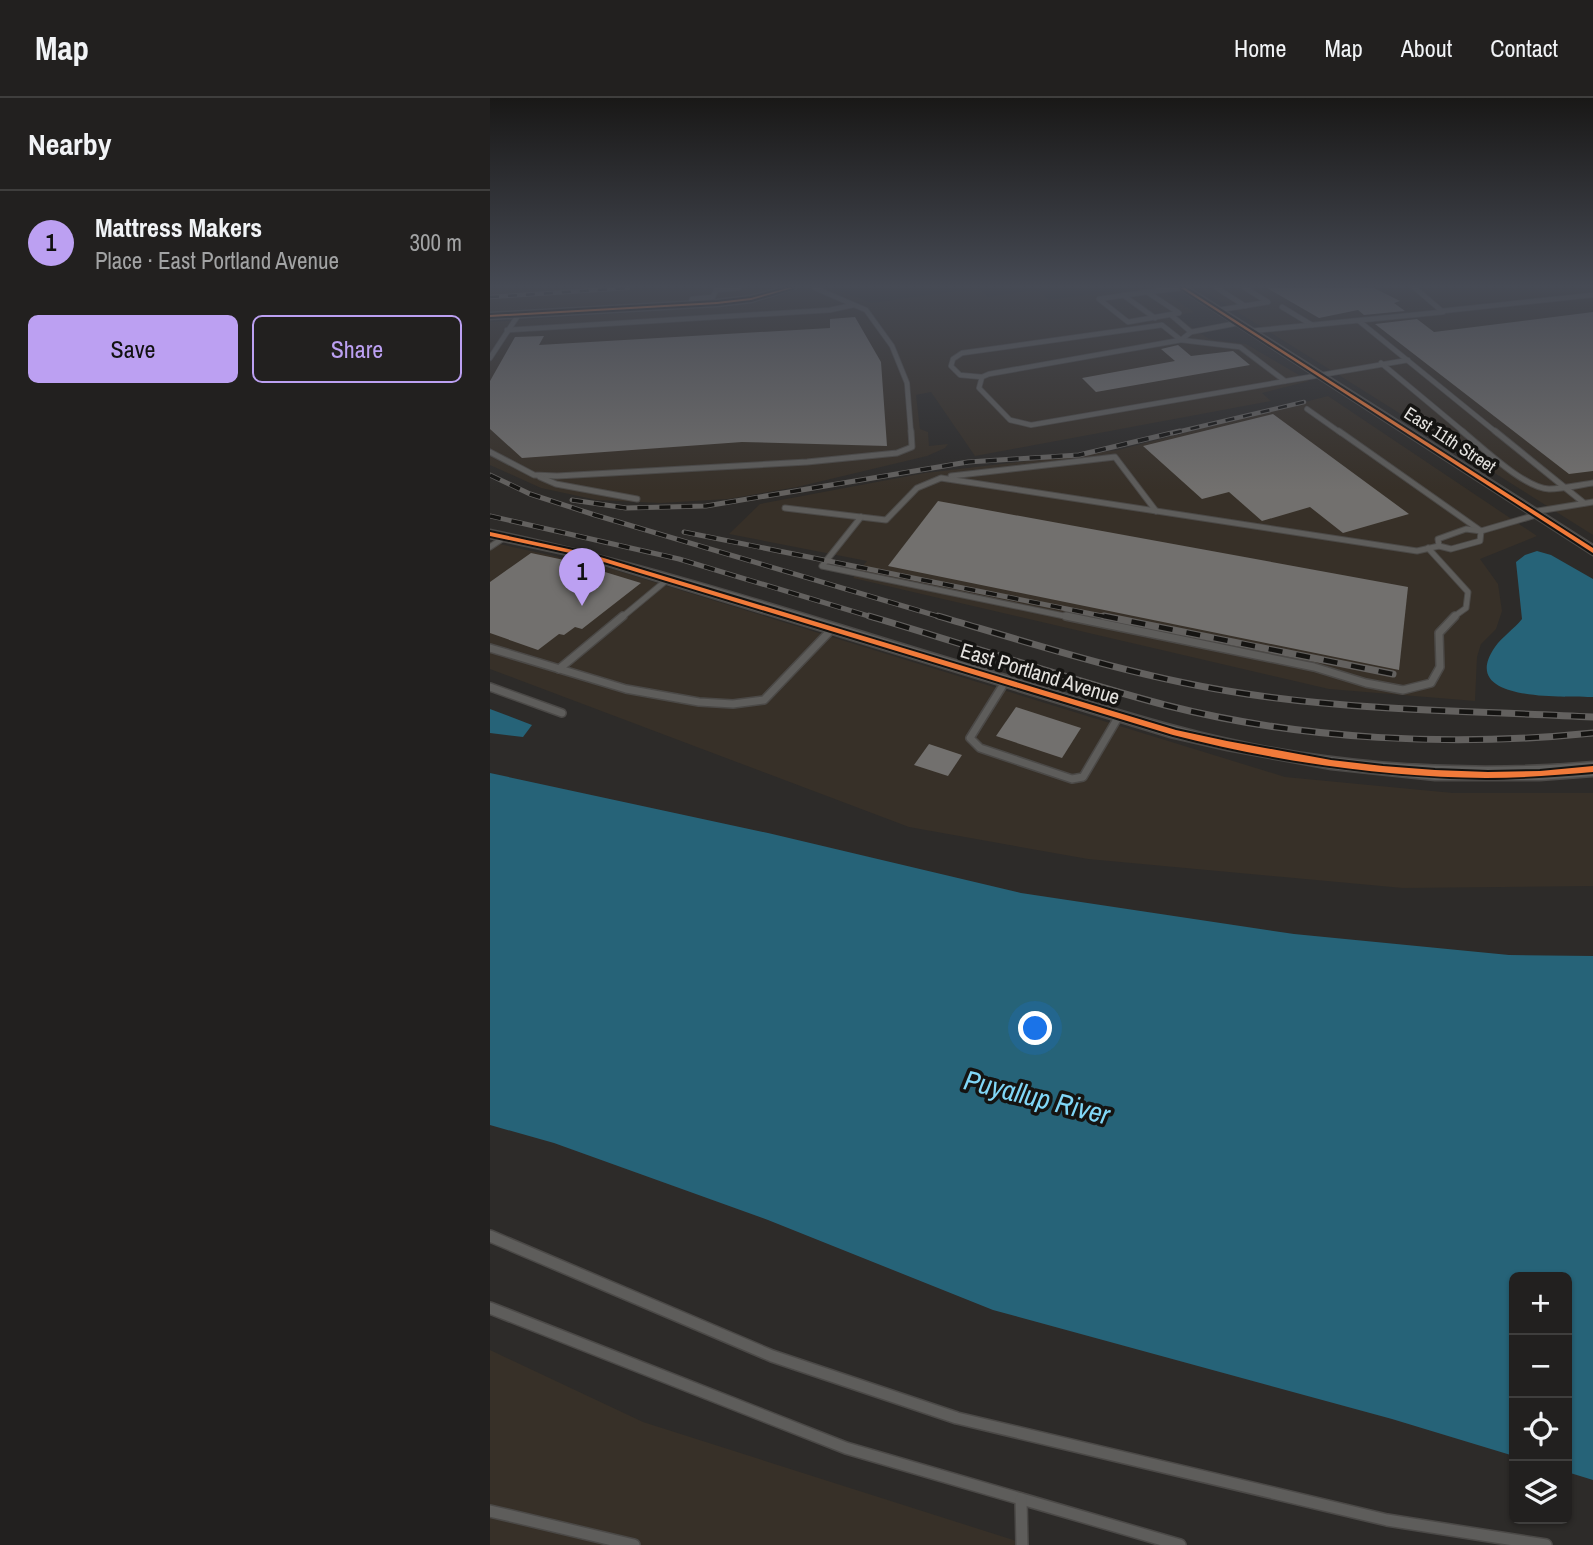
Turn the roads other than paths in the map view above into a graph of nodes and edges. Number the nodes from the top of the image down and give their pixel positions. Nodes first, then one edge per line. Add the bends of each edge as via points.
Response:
1 (896, 356) edge
2 (959, 356) edge
3 (1097, 356) edge
4 (1252, 356) edge
5 (1289, 356) edge
6 (1402, 356) edge
7 (1408, 360) junction
8 (1381, 363) junction
9 (1319, 375) junction
10 (982, 377) junction
11 (1286, 381) junction
12 (1307, 410) dead end
13 (490, 452) edge
14 (534, 475) junction
15 (941, 478) junction
16 (1593, 482) edge
17 (1564, 487) junction
18 (637, 499) dead end
19 (1593, 502) edge
20 (1584, 503) junction
21 (785, 508) dead end
22 (1156, 511) junction
23 (1534, 513) junction
24 (861, 517) junction
25 (1481, 531) junction
26 (497, 535) edge
27 (1439, 546) junction
28 (490, 547) edge
29 (1428, 548) junction
30 (1593, 551) edge
31 (667, 579) junction
32 (832, 629) junction
33 (490, 648) edge
34 (559, 669) junction
35 (1005, 682) junction
36 (490, 687) edge
37 (562, 713) dead end
38 (1119, 716) junction
39 (1593, 769) edge
40 (490, 1236) edge
41 (490, 1308) edge
42 (1021, 1499) junction
43 (490, 1511) edge
44 (635, 1545) edge
45 (1021, 1545) edge
46 (1180, 1545) edge
47 (1546, 1545) edge

1 - 14 lane via 906,383 912,447 897,453 807,462
2 - 10 lane via 951,366 960,375
3 - 10 lane
4 - 11 lane
5 - 9 street, East 11th Street
6 - 7 lane
7 - 8 lane
7 - 17 lane
8 - 9 lane
8 - 17 lane via 1503,465 1539,487
9 - 11 lane
9 - 23 street, East 11th Street
10 - 11 lane via 979,388 1010,420 1031,425
12 - 25 lane
13 - 14 lane
14 - 18 lane via 556,484
15 - 22 lane
15 - 22 lane via 1115,457
15 - 24 lane via 918,485 886,520
16 - 17 lane
17 - 20 lane
19 - 20 lane
20 - 23 lane
21 - 24 lane
22 - 29 lane via 1417,551
23 - 25 lane
23 - 30 street, East 11th Street
24 - 29 lane via 822,566 1314,667 1403,690 1431,683 1440,667 1439,633 1466,608 1468,592
25 - 27 lane via 1466,529 1438,539
25 - 27 lane via 1480,541 1451,549
26 - 28 lane
26 - 31 street, East Portland Avenue via 585,554
27 - 29 lane
31 - 32 street, East Portland Avenue
31 - 34 lane
32 - 34 lane via 764,700 748,704 677,700
32 - 35 street, East Portland Avenue
33 - 34 lane
35 - 38 street, East Portland Avenue
35 - 38 lane via 970,738 980,748 1072,779 1083,777
36 - 37 lane
38 - 39 street, East Portland Avenue via 1231,746 1356,766 1499,776
40 - 47 lane via 772,1356 957,1418 1387,1520
41 - 42 lane via 846,1448
42 - 45 lane
42 - 46 lane
43 - 44 lane

